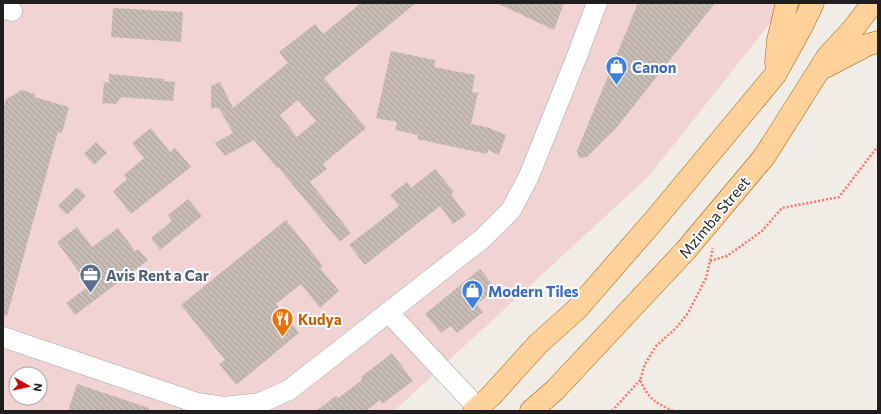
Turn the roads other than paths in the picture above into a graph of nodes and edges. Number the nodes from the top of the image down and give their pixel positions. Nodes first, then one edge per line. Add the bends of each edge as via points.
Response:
1 (597, 3) edge
2 (787, 3) edge
3 (813, 3) edge
4 (873, 3) edge
5 (878, 42) edge
6 (820, 70) junction
7 (775, 74) junction
8 (388, 312) junction
9 (3, 337) edge
10 (476, 409) edge
11 (531, 411) edge

1 - 8 street via 529,176 511,210 482,240
2 - 7 main road via 778,40
3 - 7 main road
4 - 6 main road, Mzimba Street via 828,56
5 - 6 main road via 867,45
6 - 11 main road, Mzimba Street via 764,158 686,250 554,390
7 - 10 main road via 578,309 538,344
8 - 9 street via 289,390 260,403 224,407 197,403
8 - 10 street

